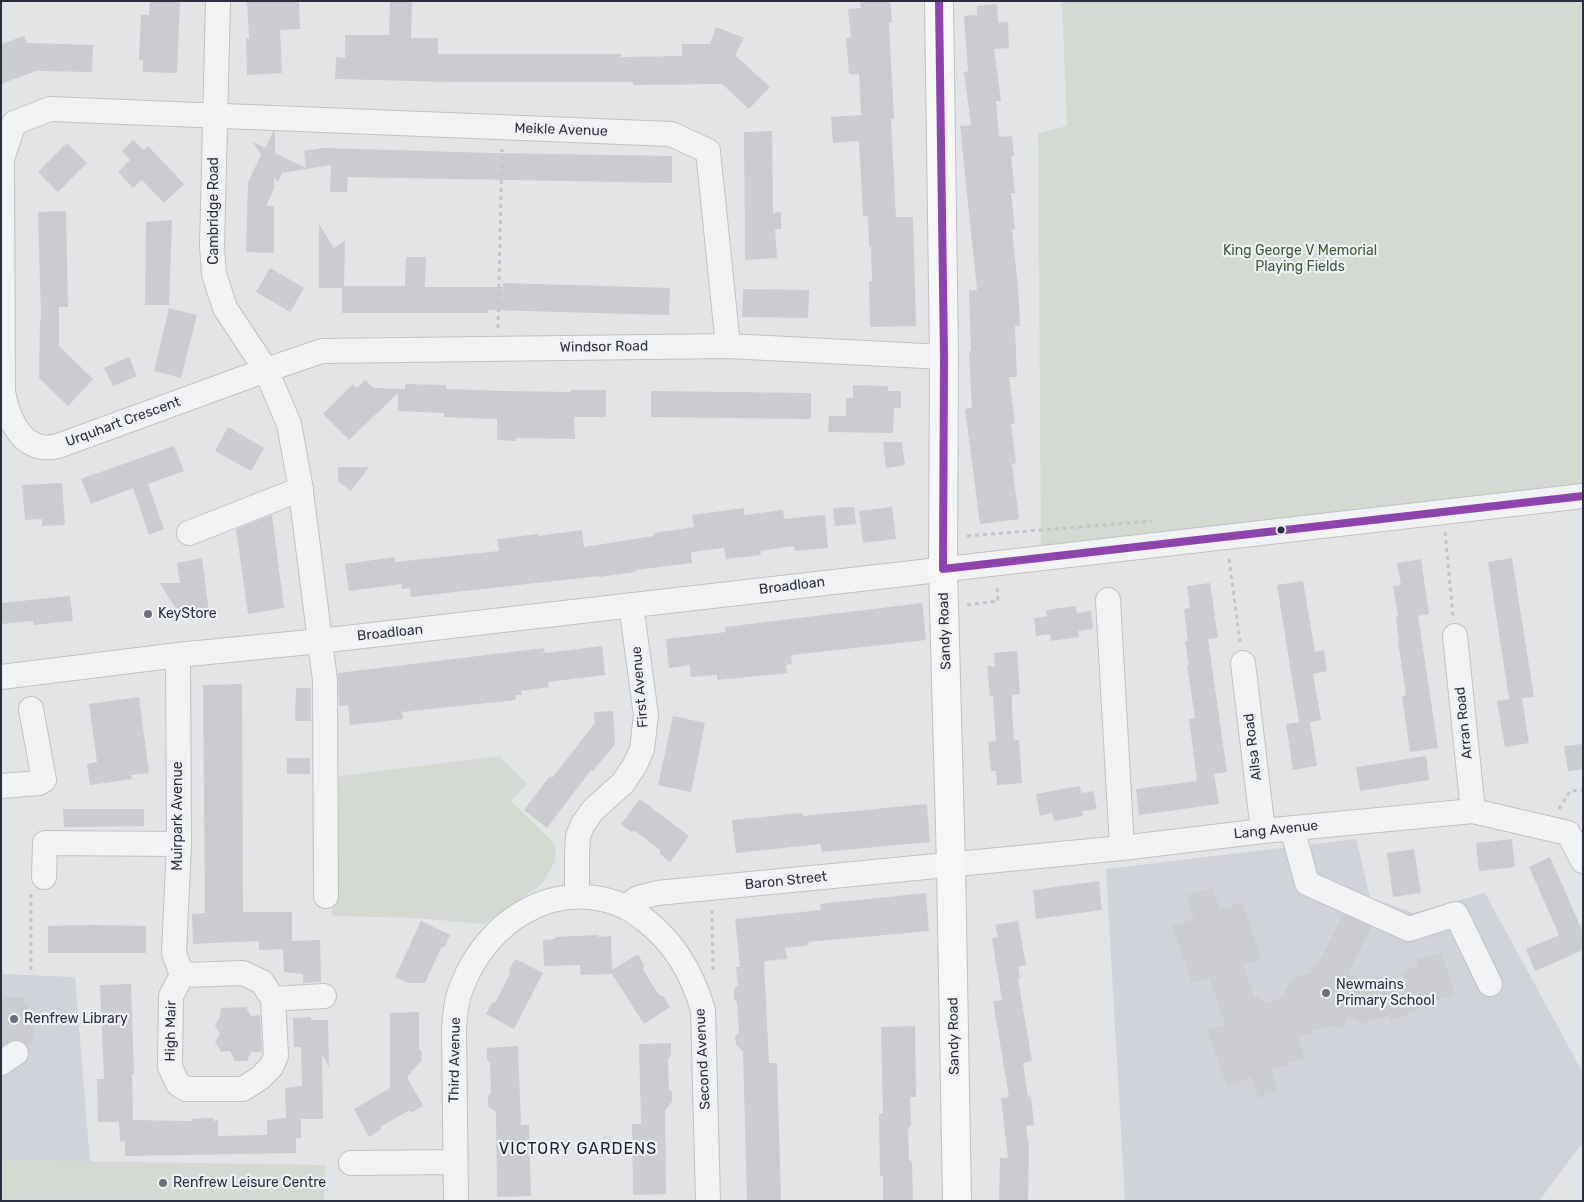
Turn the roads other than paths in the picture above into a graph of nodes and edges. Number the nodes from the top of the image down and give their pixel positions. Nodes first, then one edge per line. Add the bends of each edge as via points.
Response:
1 (218, 1) edge
2 (939, 1) edge
3 (215, 116) junction
4 (7, 120) edge
5 (728, 346) junction
6 (944, 357) junction
7 (266, 370) junction
8 (301, 489) junction
9 (1583, 496) edge
10 (189, 533) dead end
11 (943, 569) junction
12 (1108, 600) dead end
13 (631, 605) junction
14 (1455, 636) road end
15 (320, 641) junction
16 (178, 656) junction
17 (1243, 663) road end
18 (1, 677) edge
19 (31, 709) dead end
20 (1, 786) edge
21 (1473, 811) junction
22 (1292, 828) junction
23 (1263, 831) junction
24 (179, 844) junction
25 (1122, 848) junction
26 (1583, 861) edge
27 (951, 865) junction
28 (44, 876) road end
29 (326, 896) dead end
30 (577, 896) junction
31 (625, 907) junction
32 (182, 975) junction
33 (1490, 984) dead end
34 (324, 996) dead end
35 (273, 999) junction
36 (455, 1162) junction
37 (351, 1163) dead end
38 (456, 1201) edge
39 (708, 1201) edge
40 (957, 1201) edge

1 - 3 street, Cambridge Road
2 - 6 main road, Sandy Road
3 - 4 street, Urquhart Crescent via 50,109
3 - 5 street, Meikle Avenue via 670,134 708,151
3 - 7 street, Cambridge Road via 214,274 226,308
4 - 7 street, Urquhart Crescent via 2,158 3,392 13,424 25,439 41,447 58,446
5 - 6 street, Windsor Road
5 - 7 street, Windsor Road via 322,351
6 - 11 main road, Sandy Road
7 - 8 street, Cambridge Road via 289,424
8 - 10 street
8 - 15 street, Cambridge Road
9 - 11 street, Broadloan
11 - 13 street, Broadloan
11 - 27 main road, Sandy Road
12 - 25 street
13 - 15 street, Broadloan
13 - 30 street, First Avenue via 646,714 642,749 623,782 583,824 578,836
14 - 21 street, Arran Road
15 - 16 street, Broadloan
15 - 29 street, Cambridge Road via 325,680
16 - 18 street, Broadloan
16 - 24 street, Muirpark Avenue
17 - 23 street, Ailsa Road
19 - 20 street via 44,780
21 - 22 street, Lang Avenue
21 - 26 street, Lang Avenue via 1568,833
22 - 23 street, Lang Avenue
22 - 33 street via 1307,883 1409,928 1456,914
23 - 25 street, Lang Avenue
24 - 28 street via 45,842
24 - 32 street, Muirpark Avenue via 174,953
25 - 27 street, Lang Avenue
27 - 31 street, Baron Street via 657,893 638,898
27 - 40 main road, Sandy Road
30 - 31 street, Second Avenue
30 - 36 street, Third Avenue via 548,901 512,918 481,950 465,979 458,998 454,1030
31 - 39 street, Second Avenue via 671,944 685,964 703,1010
32 - 35 street via 243,973 262,982
32 - 35 street, High Mair via 171,996 170,1068 178,1084 186,1089 243,1089 260,1078 276,1056
34 - 35 street
36 - 37 street
36 - 38 street, Third Avenue

